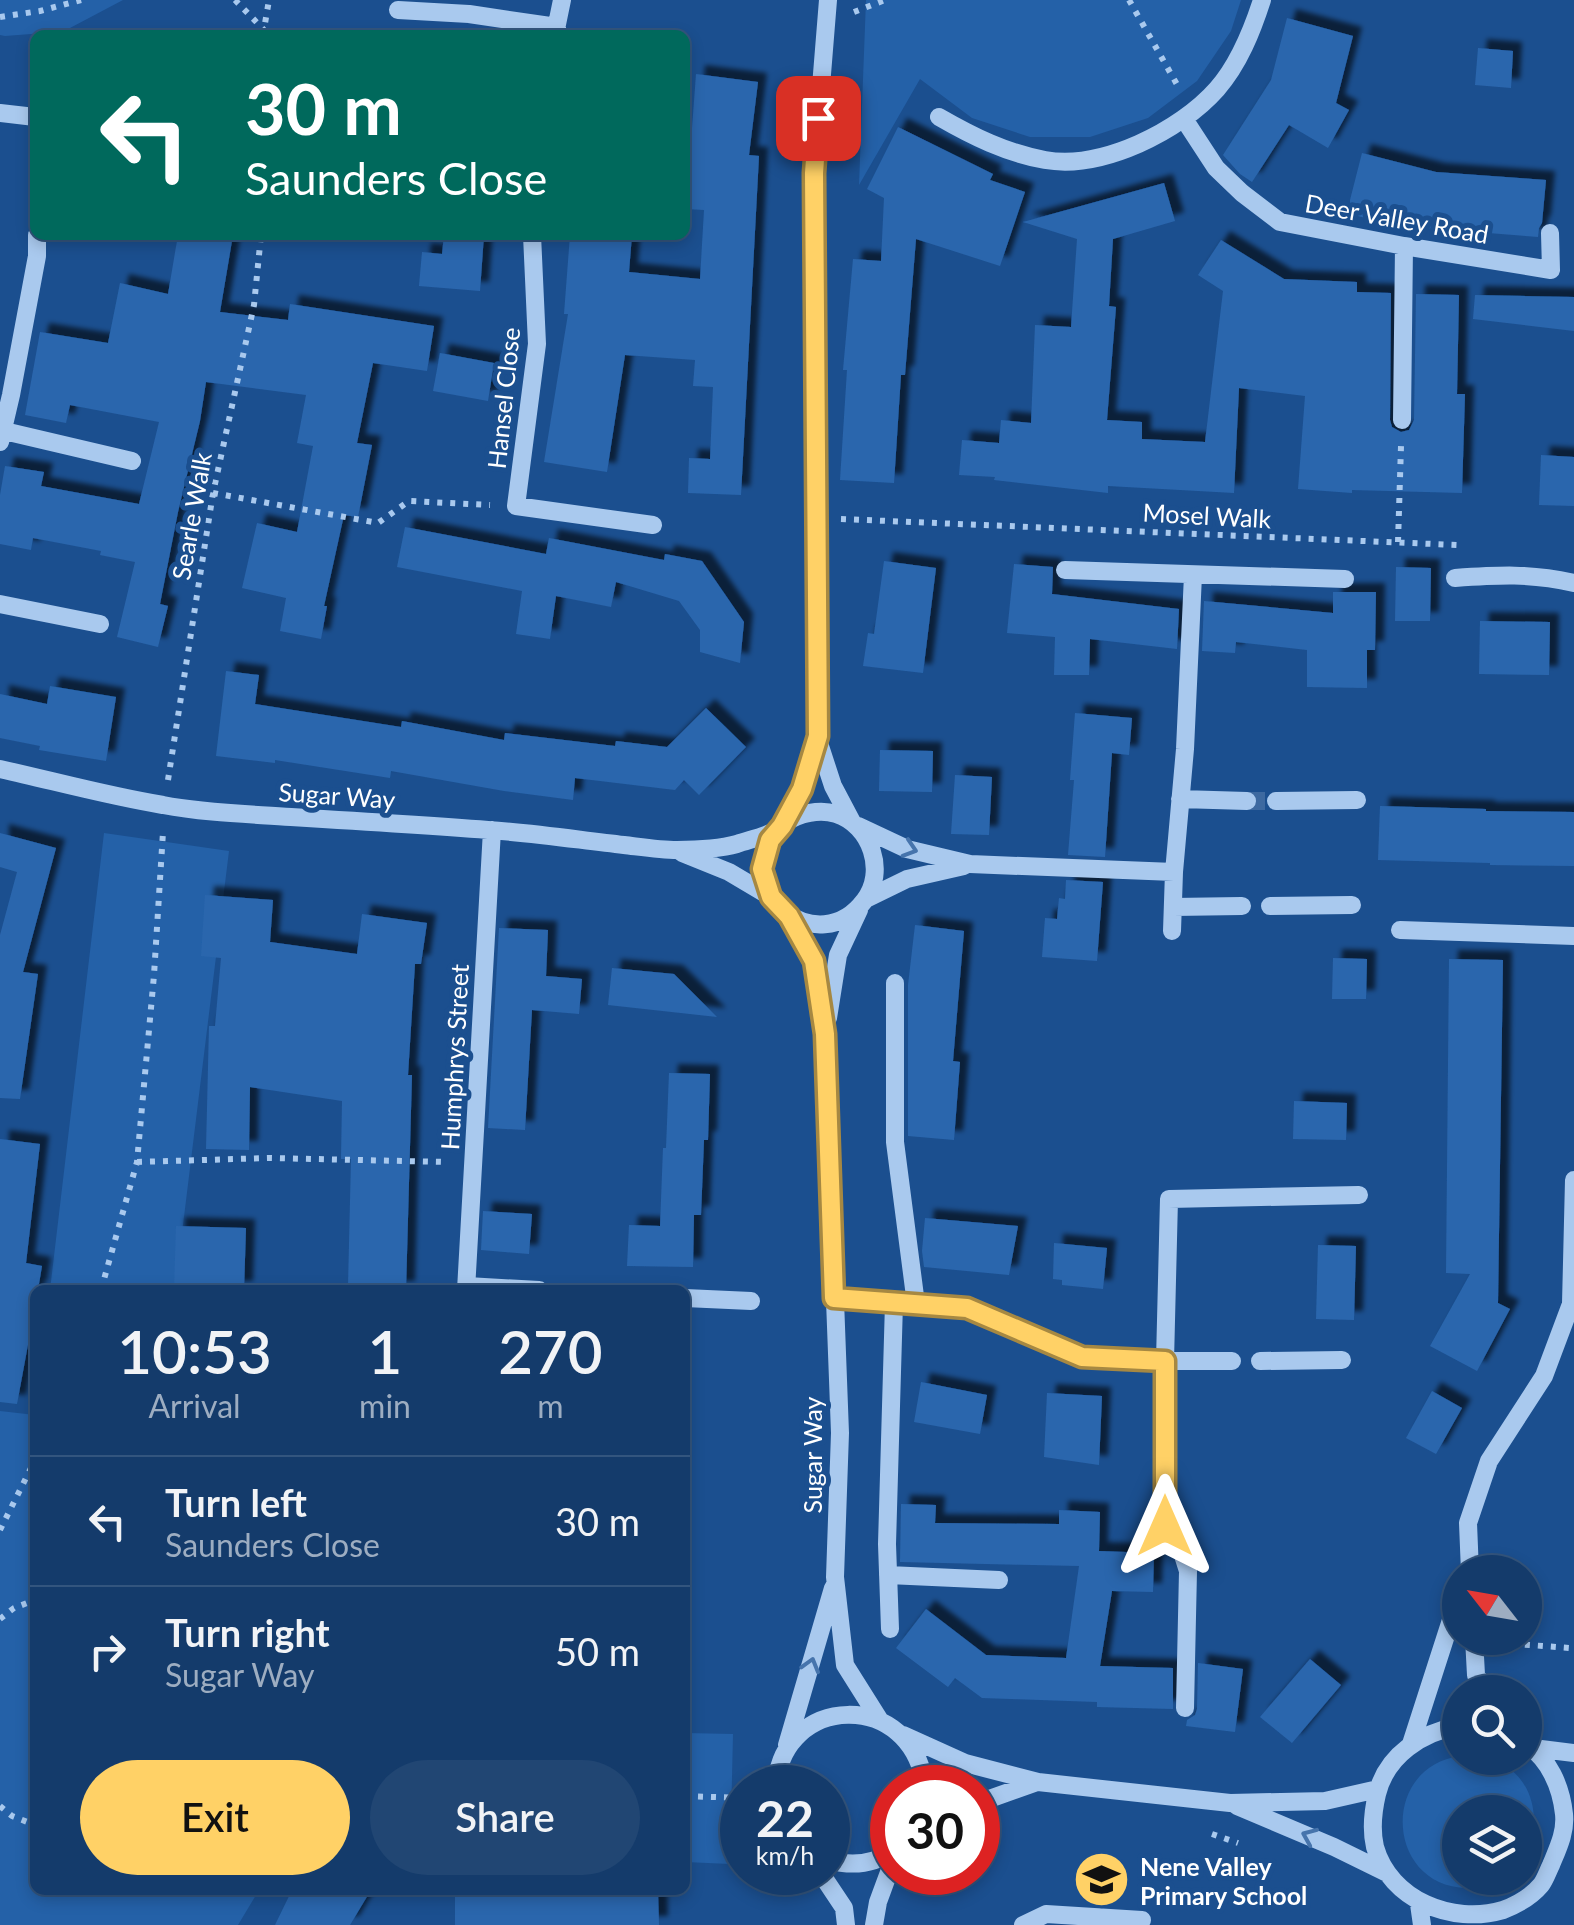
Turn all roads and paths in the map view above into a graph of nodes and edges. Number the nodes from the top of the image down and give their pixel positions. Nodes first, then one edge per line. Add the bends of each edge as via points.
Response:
1 (81, 0) edge
2 (235, 0) edge
3 (269, 0) edge
4 (562, 0) edge
5 (828, 0) edge
6 (885, 0) edge
7 (1128, 0) edge
8 (1262, 0) edge
9 (398, 10) dead end
10 (854, 12) dead end
11 (0, 16) edge
12 (261, 30) edge
13 (264, 30) edge
14 (551, 30) edge
15 (556, 30) edge
16 (0, 113) edge
17 (1188, 115) junction
18 (30, 116) edge
19 (938, 117) dead end
20 (1550, 233) dead end
21 (36, 240) edge
22 (260, 240) edge
23 (532, 240) edge
24 (1404, 246) junction
25 (1402, 420) joint
26 (1, 434) edge
27 (132, 462) dead end
28 (214, 493) junction
29 (516, 506) junction
30 (838, 518) dead end
31 (653, 525) dead end
32 (1398, 542) junction
33 (1474, 546) dead end
34 (1065, 570) dead end
35 (1193, 575) junction
36 (1455, 578) dead end
37 (1345, 580) dead end
38 (1574, 584) edge
39 (0, 604) edge
40 (100, 624) dead end
41 (818, 736) junction
42 (0, 769) edge
43 (1180, 799) junction
44 (1357, 800) dead end
45 (1247, 801) tunnel mouth
46 (1276, 801) tunnel mouth
47 (164, 806) junction
48 (853, 823) junction
49 (780, 828) junction
50 (492, 830) junction
51 (674, 850) junction
52 (970, 864) junction
53 (1174, 872) junction
54 (771, 897) junction
55 (864, 902) junction
56 (1352, 905) dead end
57 (1173, 906) junction
58 (1242, 906) dead end
59 (1270, 906) dead end
60 (789, 916) junction
61 (1400, 930) dead end
62 (1172, 931) dead end
63 (1574, 936) edge
64 (895, 983) dead end
65 (825, 1034) junction
66 (137, 1162) junction
67 (473, 1162) junction
68 (1574, 1180) edge
69 (1359, 1194) dead end
70 (103, 1285) edge
71 (467, 1285) edge
72 (690, 1298) edge
73 (834, 1298) junction
74 (751, 1301) dead end
75 (894, 1302) junction
76 (916, 1304) junction
77 (1342, 1360) dead end
78 (1165, 1361) junction
79 (1232, 1361) dead end
80 (1260, 1361) dead end
81 (30, 1470) edge
82 (0, 1530) edge
83 (1469, 1555) edge
84 (888, 1575) junction
85 (836, 1578) junction
86 (999, 1580) dead end
87 (30, 1602) edge
88 (0, 1619) edge
89 (890, 1629) dead end
90 (1574, 1643) edge
91 (1442, 1648) edge
92 (1475, 1655) edge
93 (1475, 1658) junction
94 (1477, 1675) edge
95 (1185, 1708) dead end
96 (879, 1720) junction
97 (1442, 1728) edge
98 (903, 1735) junction
99 (1411, 1744) junction
100 (1542, 1748) edge
101 (785, 1752) junction
102 (1574, 1753) edge
103 (1542, 1759) edge
104 (780, 1765) edge
105 (922, 1765) edge
106 (1038, 1782) junction
107 (1378, 1789) junction
108 (1000, 1795) edge
109 (690, 1796) edge
110 (720, 1797) edge
111 (1230, 1803) junction
112 (0, 1806) edge
113 (30, 1823) edge
114 (1198, 1830) dead end
115 (1574, 1842) edge
116 (1248, 1846) dead end
117 (1556, 1854) junction
118 (1387, 1873) junction
119 (835, 1895) edge
120 (881, 1895) edge
121 (1419, 1904) junction
122 (1142, 1920) dead end
123 (1490, 1920) edge
124 (846, 1925) edge
125 (874, 1925) edge
126 (1022, 1925) edge
127 (1422, 1925) edge

1 - 11 path
2 - 12 path
3 - 13 path
4 - 15 street
5 - 41 street via 814,173
6 - 10 path
7 - 17 path
8 - 17 street via 1250,36 1218,88
9 - 14 street via 468,14
16 - 18 street
17 - 19 street via 1125,150 1080,162 1045,160 982,142
17 - 24 street, Deer Valley Road via 1216,168 1280,222
20 - 24 street, Deer Valley Road via 1551,270
21 - 26 street
22 - 28 path, Searle Walk via 254,305
23 - 29 street, Hansel Close via 538,344
24 - 25 street
25 - 32 path
26 - 27 street
28 - 29 path via 378,523 409,501
28 - 47 path, Searle Walk
29 - 31 street
30 - 32 path, Mosel Walk
32 - 33 path, Mosel Walk
34 - 35 street
35 - 37 street
35 - 43 street
36 - 38 street via 1540,576
39 - 40 street
41 - 48 street
41 - 49 street via 802,789
42 - 47 street, Sugar Way
43 - 45 street
43 - 53 street
44 - 46 street
47 - 50 street, Sugar Way
47 - 66 path, Searle Walk
48 - 49 street via 820,812
48 -> 52 street via 907,850
48 - 55 street via 872,850 875,869
49 - 51 street, Sugar Way via 732,846
49 - 54 street via 762,869
50 - 51 street, Sugar Way
50 - 67 street, Humphrys Street
51 - 54 street, Sugar Way
52 - 53 street
52 - 55 street via 907,879
53 - 57 street
54 - 60 street
55 - 60 street via 842,920 824,924
55 - 65 street, Sugar Way via 838,955
56 - 59 street
57 - 58 street
57 - 62 street
60 - 65 street, Sugar Way via 814,961
61 - 63 street
64 - 76 street via 896,1142
65 - 73 street, Sugar Way
66 - 67 path
66 - 70 path, Searle Walk
67 - 71 street, Humphrys Street
68 - 83 street via 1571,1304 1544,1376 1489,1461 1468,1523
69 - 78 street via 1168,1199
72 - 74 street
73 - 75 street
73 - 85 street, Sugar Way via 840,1433
75 - 76 street
75 - 84 street
76 - 78 street via 967,1308 1082,1357
77 - 80 street
78 - 79 street
78 - 95 street via 1165,1526 1188,1570
81 - 82 path
84 - 86 street
84 - 89 street
85 - 96 street, Sugar Way via 845,1665
101 -> 85 street, Sugar Way
87 - 88 path
90 - 93 path via 1516,1644
91 - 99 street
92 - 93 street
93 - 94 street
96 - 98 street
96 - 101 street via 834,1715 798,1735
97 - 99 street
98 - 105 street
98 - 106 street via 965,1763
99 - 107 street via 1390,1764
100 - 102 street
101 - 104 street, Sugar Way
103 - 117 street via 1562,1795 1565,1828
106 - 108 street
106 - 111 street
107 - 111 street via 1325,1801
107 - 118 street via 1375,1846
109 - 110 path
118 -> 111 street
112 - 113 path
114 - 116 path
115 - 117 street
117 - 123 street via 1541,1885
118 - 121 street
119 - 124 street
120 - 125 street
121 - 123 street
121 - 127 street
122 - 126 street via 1046,1914

